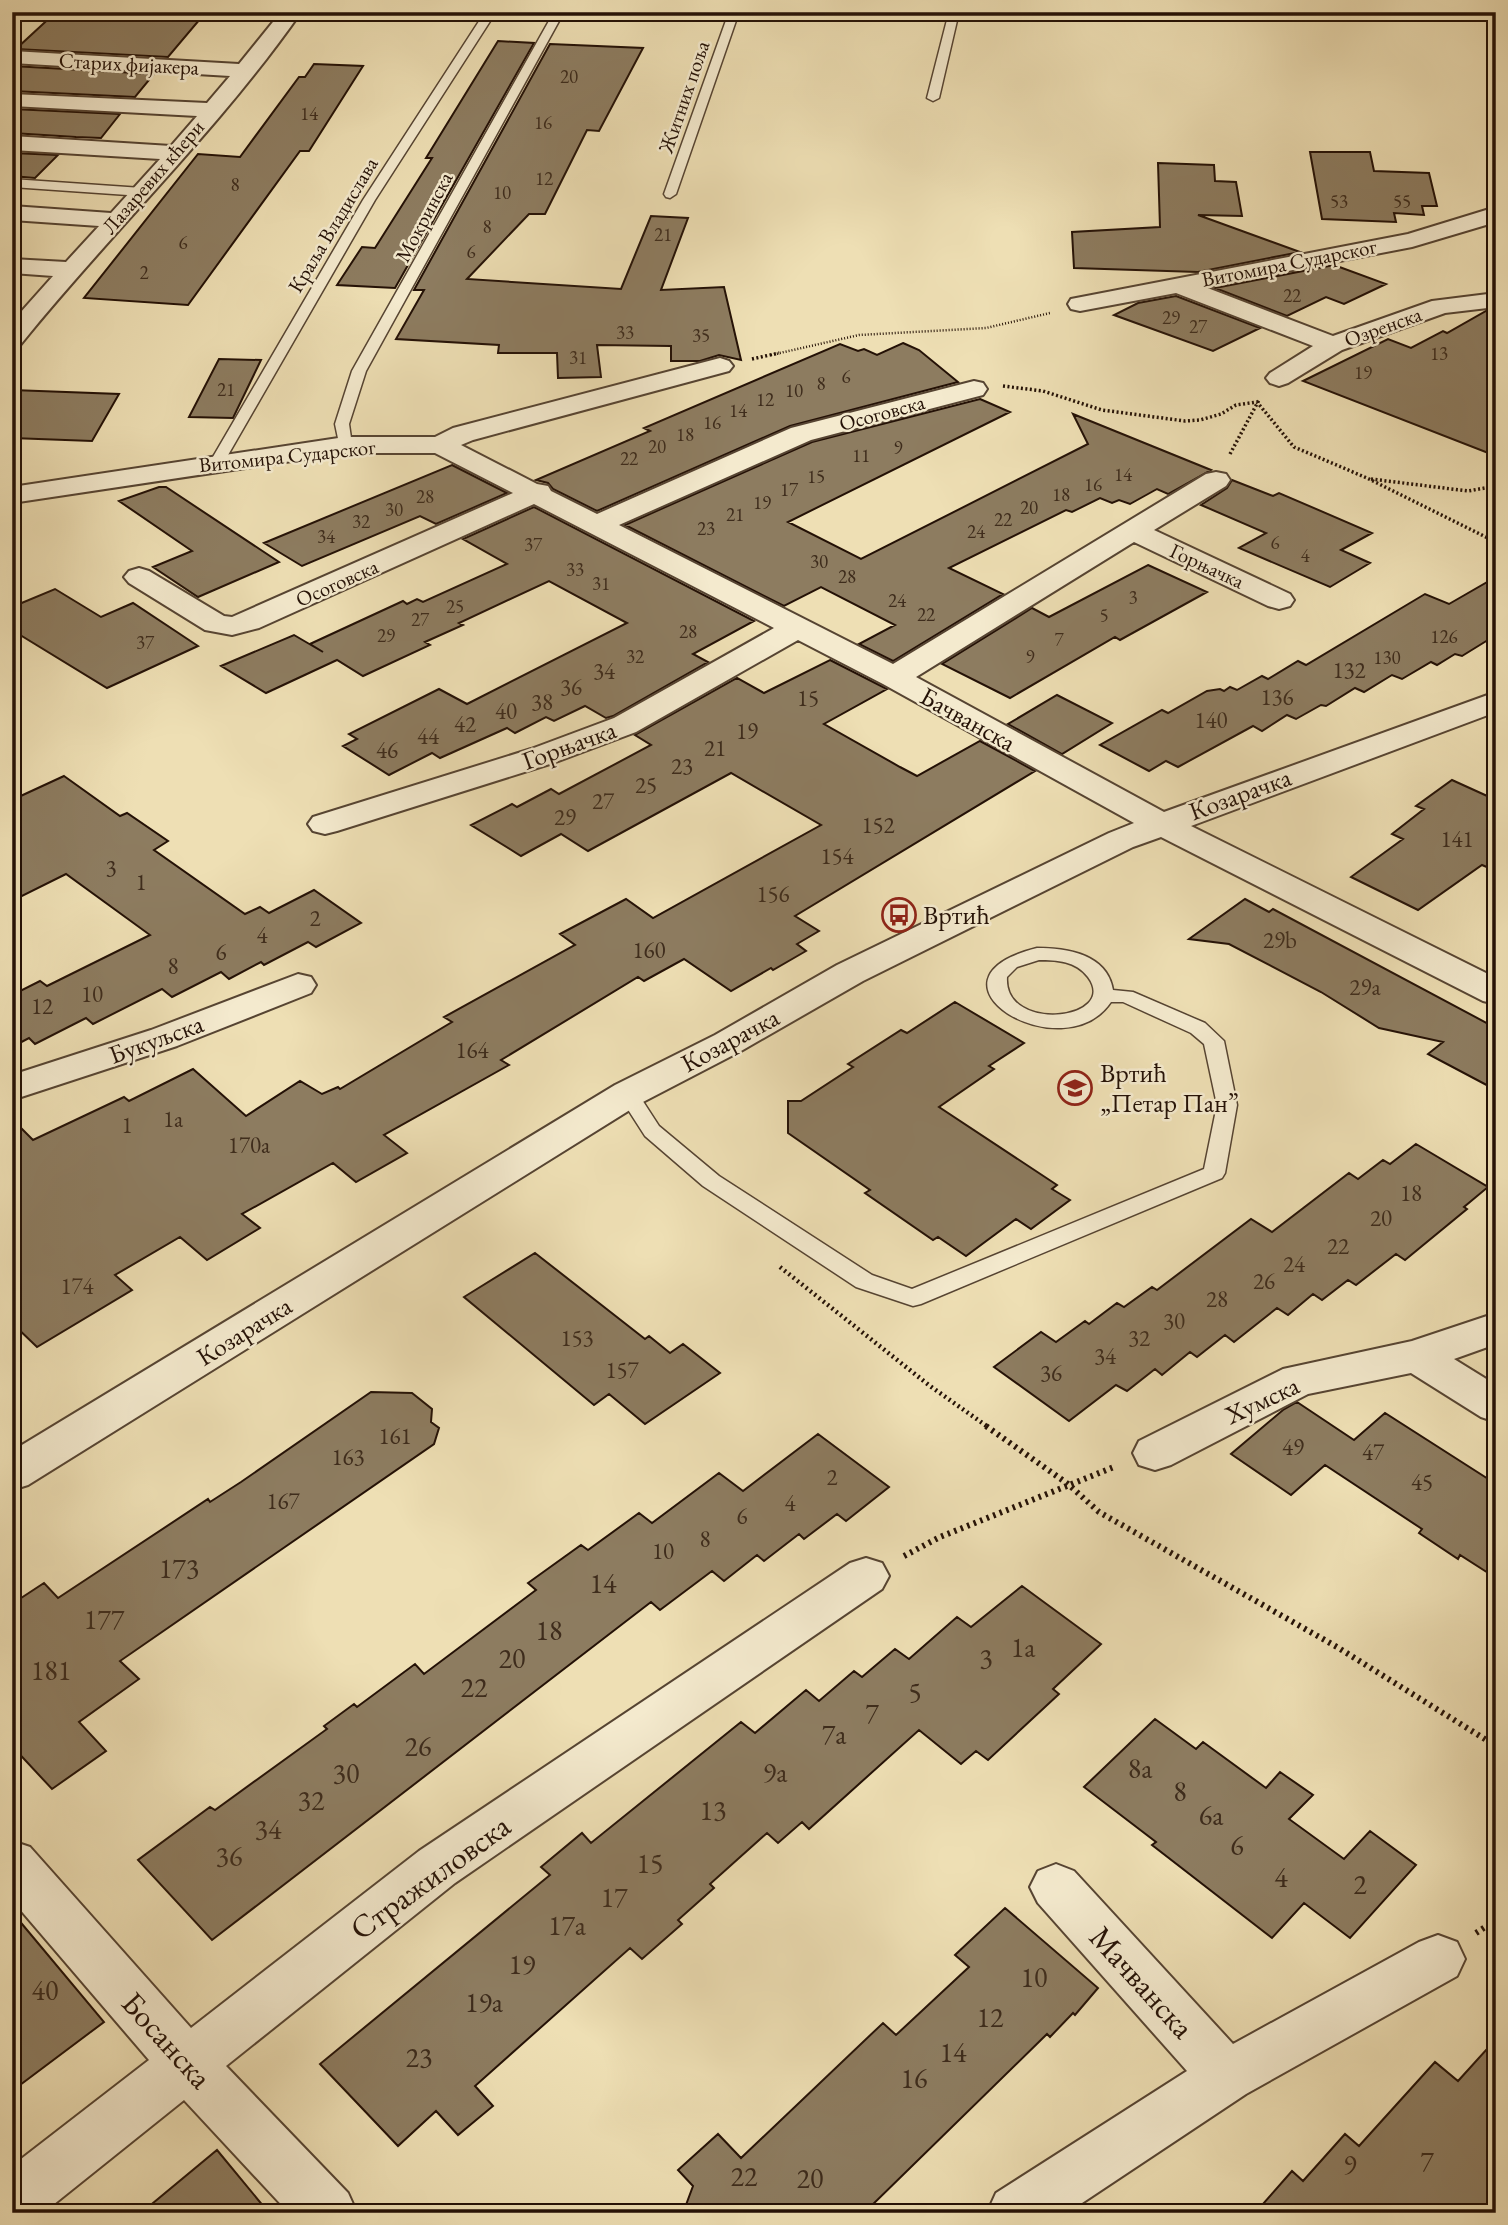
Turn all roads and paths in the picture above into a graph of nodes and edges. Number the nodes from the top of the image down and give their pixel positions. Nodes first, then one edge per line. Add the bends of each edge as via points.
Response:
1 (291, 12) edge
2 (491, 12) edge
3 (559, 12) edge
4 (734, 12) edge
5 (954, 12) edge
6 (12, 57) edge
7 (246, 71) junction
8 (933, 98) dead end
9 (12, 100) edge
10 (212, 110) junction
11 (12, 143) edge
12 (175, 152) junction
13 (12, 183) edge
14 (142, 192) junction
15 (670, 194) dead end
16 (12, 213) edge
17 (1496, 214) edge
18 (118, 220) junction
19 (12, 266) edge
20 (70, 270) junction
21 (1175, 284) junction
22 (1496, 300) edge
23 (1080, 304) joint
24 (12, 339) edge
25 (1333, 345) junction
26 (720, 366) joint
27 (1279, 378) joint
28 (974, 389) joint
29 (1257, 402) junction
30 (440, 444) junction
31 (345, 445) junction
32 (217, 462) junction
33 (1367, 478) junction
34 (1216, 480) joint
35 (1496, 486) edge
36 (538, 492) junction
37 (12, 495) edge
38 (598, 524) junction
39 (1135, 531) junction
40 (1496, 542) edge
41 (139, 577) dead end
42 (1279, 600) dead end
43 (796, 628) junction
44 (894, 677) junction
45 (1496, 701) edge
46 (1162, 823) junction
47 (325, 824) dead end
48 (298, 985) dead end
49 (1496, 993) edge
50 (1104, 996) junction
51 (12, 1088) edge
52 (628, 1094) junction
53 (773, 1262) dead end
54 (1496, 1328) edge
55 (1417, 1356) junction
56 (1496, 1406) edge
57 (1155, 1453) joint
58 (12, 1473) edge
59 (1068, 1483) junction
60 (866, 1576) joint
61 (1496, 1746) edge
62 (12, 1863) edge
63 (1056, 1887) dead end
64 (1437, 1959) dead end
65 (187, 2064) junction
66 (1227, 2077) junction
67 (12, 2202) edge
68 (328, 2213) edge
69 (1016, 2213) edge

1 - 7 street, Лазаревих кћери
2 - 32 lane, Краља Владислава via 369,200
3 - 31 lane, Мокринска via 359,371 342,424
4 - 15 lane, Житних поља
5 - 8 lane
6 - 7 street, Старих фијакера
7 - 10 street, Лазаревих кћери
9 - 10 street
10 - 12 street, Лазаревих кћери
11 - 12 street
12 - 14 street, Лазаревих кћери
13 - 14 lane
14 - 18 street, Лазаревих кћери
16 - 18 street
17 - 21 street, Витомира Сударског via 1412,240
18 - 20 street, Лазаревих кћери
19 - 20 street
20 - 24 street, Лазаревих кћери via 36,293
21 - 23 street, Витомира Сударског
21 - 25 street
22 - 25 street, Озренска via 1441,306
23 - 26 path via 986,328 859,335
25 - 27 street, Озренска
26 - 30 street, Витомира Сударског
27 - 29 path
28 - 29 path via 1003,386 1043,391 1102,410 1185,421
28 - 38 street, Осоговска via 801,434
29 - 33 path via 1294,447
29 - 34 path
30 - 31 street, Витомира Сударског
30 - 36 street, Бачванска
31 - 32 street, Витомира Сударског
32 - 37 street, Витомира Сударског
33 - 35 path via 1468,491
33 - 40 path
34 - 39 street, Горњачка
36 - 38 street, Бачванска
36 - 41 street, Осоговска via 232,626 216,624
38 - 43 street, Бачванска
39 - 42 street, Горњачка
39 - 44 street, Горњачка
43 - 44 street, Бачванска
43 - 47 street, Горњачка via 625,725
44 - 46 street, Бачванска
45 - 46 street, Козарачка
46 - 49 street, Бачванска
46 - 52 street, Козарачка via 850,974
48 - 51 street, Букуљска via 164,1038
50 - 50 lane via 1104,985 1093,969 1073,957 1055,954 1020,957 1006,964 995,984 1006,1006 1054,1022 1087,1015
50 - 52 lane via 1126,996 1198,1028 1214,1041 1227,1105 1214,1173 913,1298 864,1281 711,1181 652,1131
52 - 58 street, Козарачка
53 - 59 path via 930,1387
54 - 55 street, Хумска
55 - 56 street
55 - 57 street, Хумска via 1298,1380
57 - 59 path
59 - 60 path via 940,1537
59 - 61 path via 1099,1512 1277,1612
60 - 65 street, Стражиловска via 437,1867
62 - 65 street, Босанска
63 - 66 street, Мачванска
64 - 66 street
65 - 67 street, Стражиловска
65 - 68 street, Босанска
66 - 69 street

